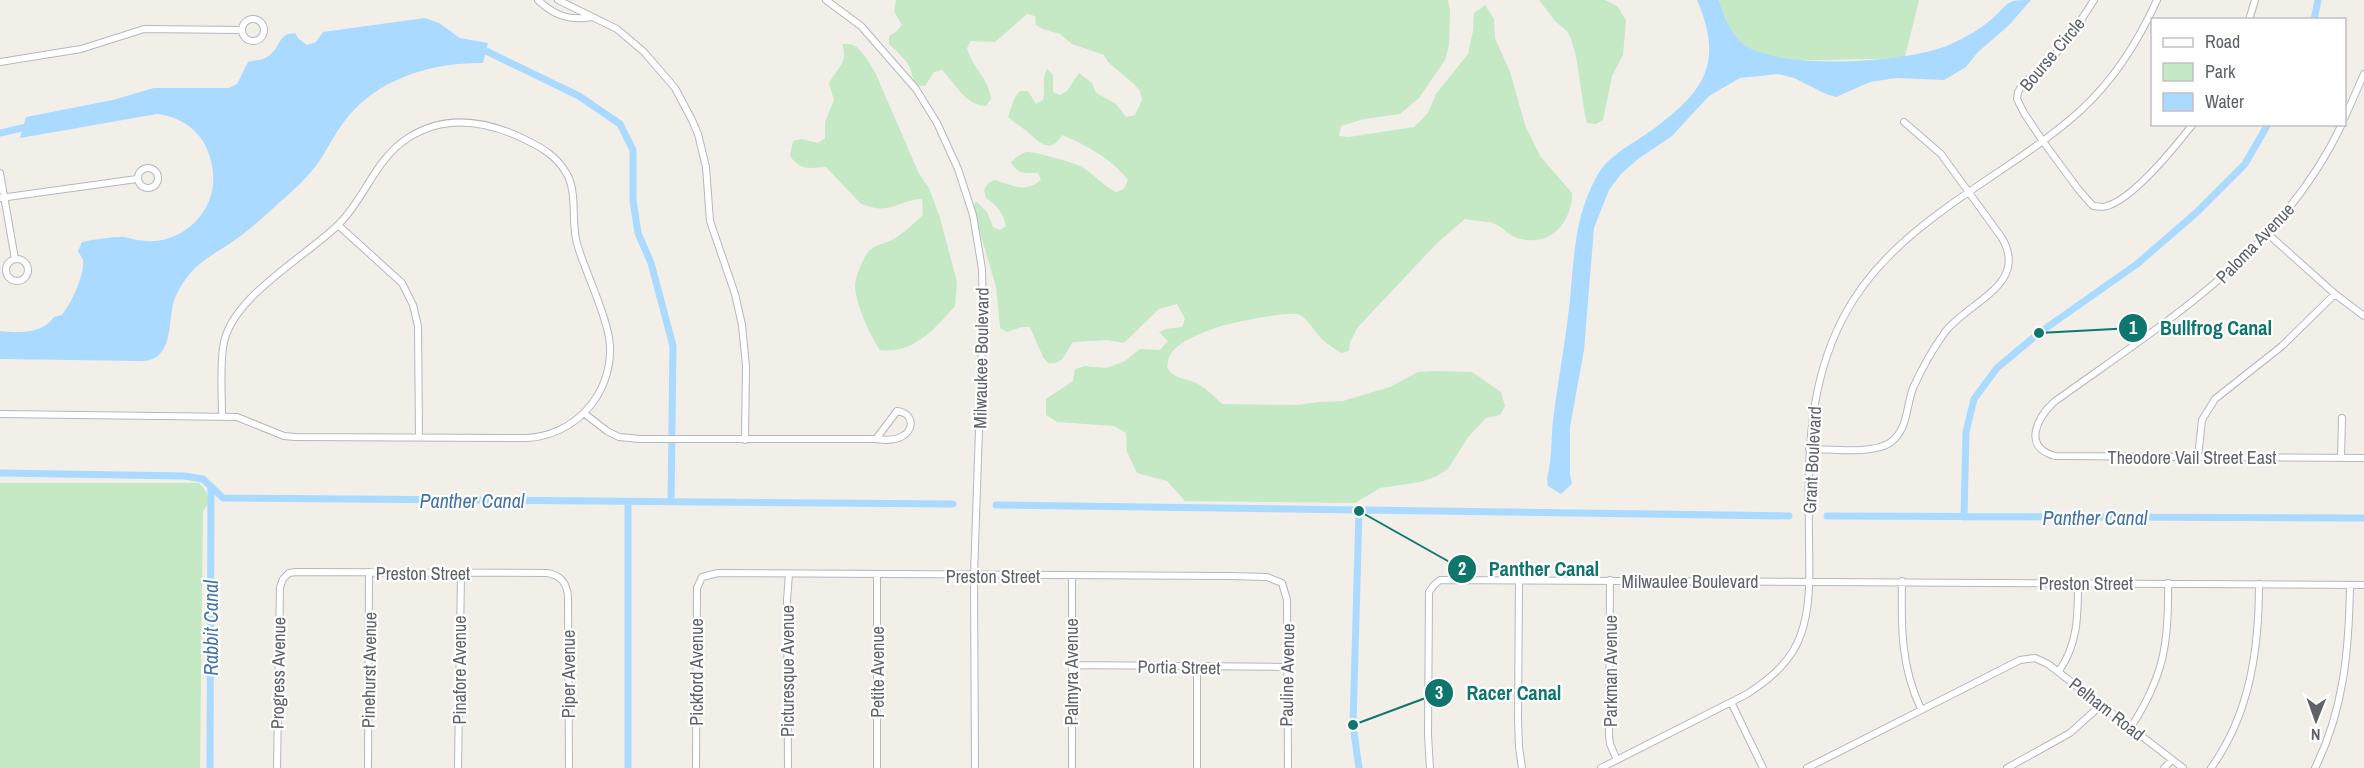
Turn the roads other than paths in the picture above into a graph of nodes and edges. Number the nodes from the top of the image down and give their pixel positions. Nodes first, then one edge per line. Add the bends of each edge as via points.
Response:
1 (538, 0) edge
2 (558, 0) edge
3 (826, 0) edge
4 (2094, 0) edge
5 (2157, 0) edge
6 (2255, 0) edge
7 (592, 17) junction
8 (2250, 18) edge
9 (242, 30) dead end
10 (0, 62) edge
11 (2364, 74) edge
12 (2346, 114) edge
13 (1904, 122) dead end
14 (2191, 126) edge
15 (2341, 126) edge
16 (2042, 140) junction
17 (0, 173) edge
18 (137, 179) dead end
19 (1969, 192) junction
20 (2, 197) edge
21 (338, 225) junction
22 (2268, 234) junction
23 (15, 259) dead end
24 (2335, 294) junction
25 (2364, 316) edge
26 (0, 414) edge
27 (585, 414) junction
28 (222, 416) junction
29 (2342, 418) dead end
30 (2035, 431) joint
31 (419, 437) junction
32 (876, 439) junction
33 (745, 440) junction
34 (1809, 448) junction
35 (2198, 457) junction
36 (2342, 458) junction
37 (2364, 458) edge
38 (369, 572) junction
39 (461, 573) junction
40 (789, 574) junction
41 (877, 575) junction
42 (974, 576) junction
43 (1072, 576) junction
44 (702, 577) joint
45 (283, 579) joint
46 (564, 580) joint
47 (1519, 580) junction
48 (1610, 580) junction
49 (1809, 581) junction
50 (1902, 582) junction
51 (1282, 583) joint
52 (2078, 583) junction
53 (2168, 583) junction
54 (2259, 584) junction
55 (2350, 585) junction
56 (2364, 585) edge
57 (1071, 665) junction
58 (1197, 667) junction
59 (1287, 667) junction
60 (2059, 671) junction
61 (1731, 702) junction
62 (2100, 706) junction
63 (1921, 709) junction
64 (2131, 727) junction
65 (1617, 760) junction
66 (2172, 760) junction
67 (277, 768) edge
68 (368, 768) edge
69 (458, 768) edge
70 (569, 768) edge
71 (696, 768) edge
72 (788, 768) edge
73 (878, 768) edge
74 (975, 768) edge
75 (1072, 768) edge
76 (1197, 768) edge
77 (1288, 768) edge
78 (1430, 768) edge
79 (1522, 768) edge
80 (1601, 768) edge
81 (1763, 768) edge
82 (1807, 768) edge
83 (2007, 768) edge
84 (2164, 768) edge
85 (2182, 768) edge
86 (2211, 768) edge
87 (2316, 768) edge

1 - 7 street via 550,12 566,18
2 - 7 street
3 - 42 street, Milwaukee Boulevard via 861,26 916,88 954,160 973,215 982,269 983,314
4 - 16 street, Bourse Circle via 2068,40 2018,92 2019,106
5 - 16 street, Grant Boulevard via 2131,51 2112,77 2080,110
6 - 8 street
7 - 33 street via 628,37 657,64 686,106 698,134 707,177 710,221 742,325
9 - 10 street via 144,29 81,49
11 - 12 street
13 - 19 street via 1941,154
14 - 16 street, Bourse Circle via 2138,184 2102,207 2087,201
15 - 22 street, Paloma Avenue via 2310,180
16 - 19 street, Grant Boulevard
17 - 20 street
18 - 20 street
19 - 34 street, Grant Boulevard via 1903,241 1871,276 1844,316 1819,377
19 - 34 street via 2006,245 2010,259 2007,275 1954,322 1934,348 1912,391 1902,430 1889,443 1865,449
20 - 23 street
21 - 27 street via 382,161 422,130 452,123 485,124 547,150 572,187 576,244 610,346 606,378
21 - 28 street via 236,313 223,348
21 - 31 street via 402,283 413,305 418,326
22 - 24 street
22 - 30 street, Paloma Avenue via 2207,292 2054,402
24 - 25 street
24 - 35 street via 2271,357 2215,399 2202,420
26 - 28 street
27 - 31 street via 540,438
27 - 33 street via 620,437
28 - 31 street via 237,417 284,436
29 - 36 street
30 - 35 street, Theodore Vail Street East via 2041,448 2055,456
32 - 32 street via 900,438 909,431 909,416 897,411
32 - 33 street
34 - 49 street, Grant Boulevard
35 - 36 street, Theodore Vail Street East
36 - 37 street, Theodore Vail Street East
38 - 39 street, Preston Street
38 - 45 street, Preston Street via 296,572
38 - 68 street, Pinehurst Avenue
39 - 46 street, Preston Street via 547,573
39 - 69 street, Pinafore Avenue
40 - 41 street, Preston Street
40 - 44 street, Preston Street via 718,573
40 - 72 street, Picturesque Avenue
41 - 42 street, Preston Street
41 - 73 street, Petite Avenue
42 - 43 street, Preston Street
42 - 74 street, Milwaukee Boulevard
43 - 51 street, Preston Street via 1267,577
43 - 57 street, Palmyra Avenue
44 - 71 street, Pickford Avenue via 696,596
45 - 67 street, Progress Avenue via 279,595
46 - 70 street, Piper Avenue via 568,588
47 - 48 street, Milwaulee Boulevard
47 - 78 street, Milwaulee Boulevard via 1440,580 1430,592
47 - 79 street via 1518,719
48 - 49 street, Milwaulee Boulevard
48 - 65 street, Parkman Avenue via 1610,744
49 - 50 street, Preston Street
49 - 61 street, Grant Boulevard via 1801,636 1791,655 1765,682
50 - 52 street, Preston Street
50 - 63 street via 1904,656
51 - 59 street, Pauline Avenue via 1287,600
52 - 53 street, Preston Street
52 - 60 street via 2076,634
53 - 54 street, Preston Street
53 - 64 street via 2162,665 2154,688
54 - 55 street, Preston Street
54 - 86 street via 2257,644 2249,686 2234,728
55 - 56 street, Preston Street
55 - 87 street via 2341,695
57 - 58 street, Portia Street
57 - 75 street, Palmyra Avenue
58 - 59 street, Portia Street
58 - 76 street
59 - 77 street, Pauline Avenue
60 - 62 street, Pelham Road
60 - 63 street, Pelham Road via 2042,660 2020,660
61 - 65 street, Grant Boulevard
61 - 81 street
62 - 64 street, Pelham Road
62 - 83 street via 2070,733
63 - 82 street
64 - 66 street, Pelham Road
65 - 80 street, Grant Boulevard
66 - 84 street
66 - 85 street, Pelham Road

